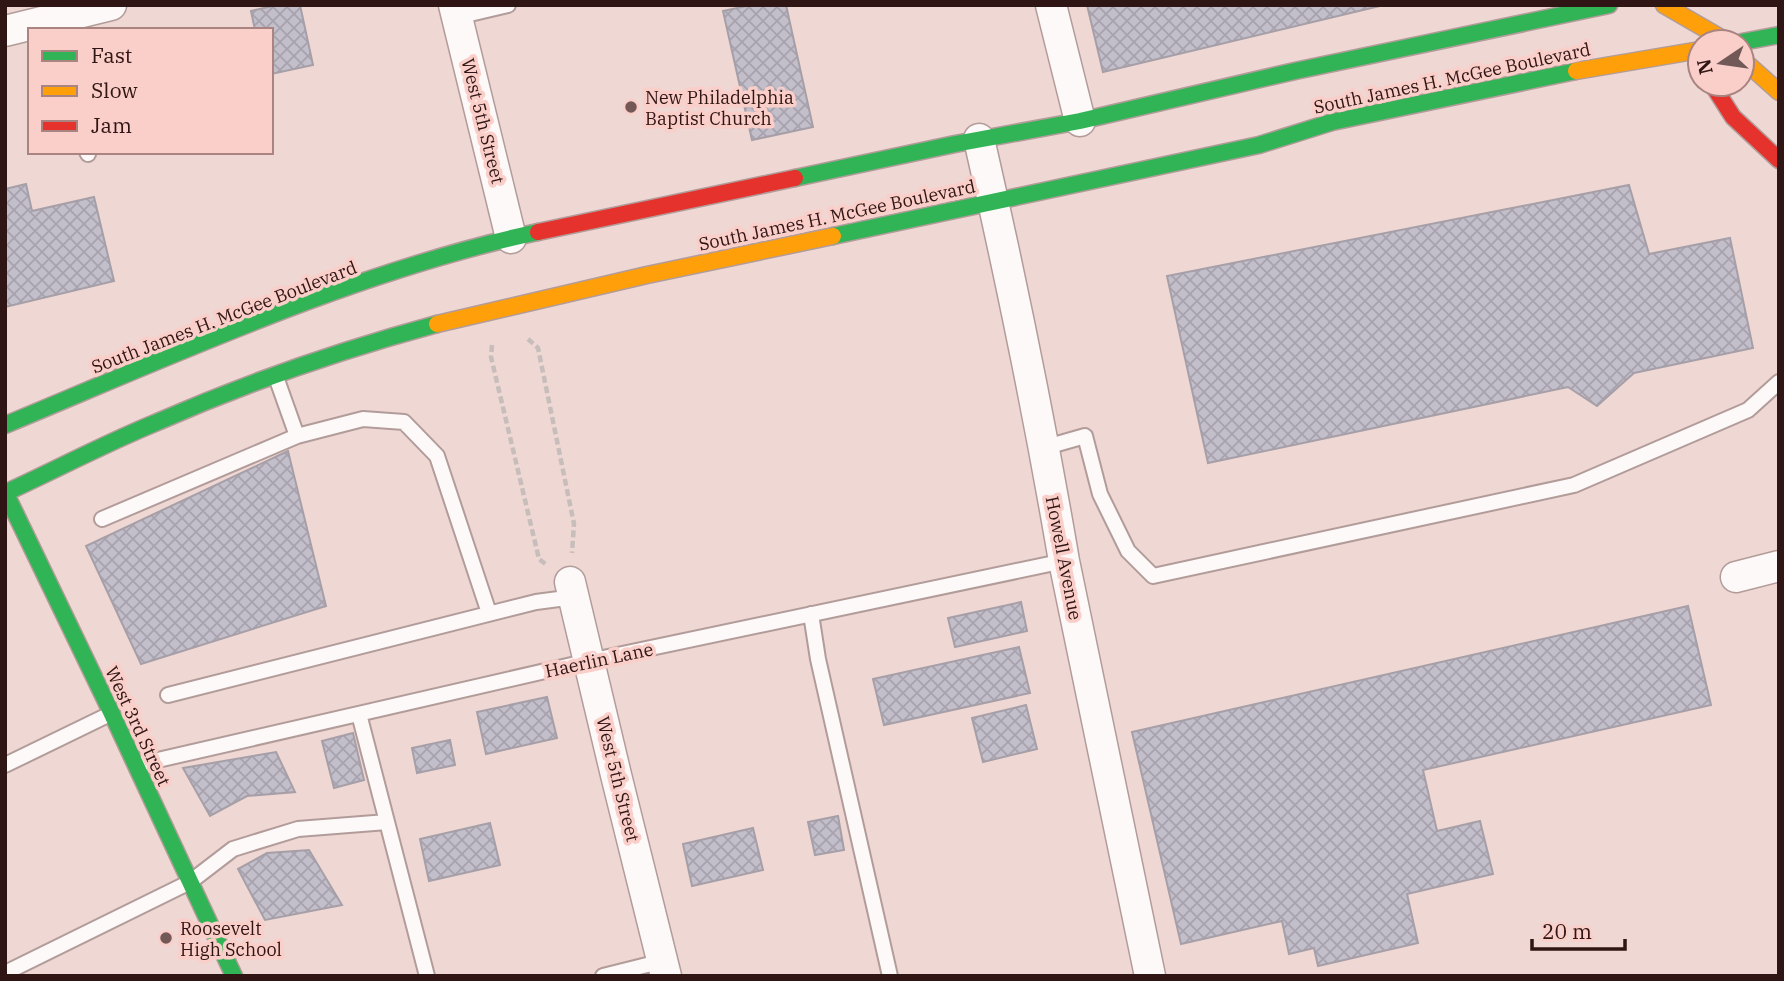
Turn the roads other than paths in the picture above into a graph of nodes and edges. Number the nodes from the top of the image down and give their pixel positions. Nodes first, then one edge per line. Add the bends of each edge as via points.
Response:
1 (111, 5) edge
2 (508, 5) edge
3 (1051, 5) edge
4 (1609, 5) edge
5 (1659, 5) edge
6 (1664, 5) edge
7 (456, 11) edge
8 (45, 19) edge
9 (1704, 28) edge
10 (5, 31) edge
11 (1779, 35) edge
12 (1756, 39) edge
13 (1686, 41) edge
14 (1686, 56) edge
15 (1756, 71) edge
16 (1779, 92) edge
17 (1722, 98) edge
18 (1080, 121) junction
19 (979, 139) junction
20 (1779, 160) edge
21 (993, 202) junction
22 (511, 238) junction
23 (275, 376) junction
24 (1779, 382) edge
25 (5, 425) edge
26 (297, 436) junction
27 (1043, 448) junction
28 (5, 493) edge
29 (102, 519) dead end
30 (1064, 561) junction
31 (1779, 566) edge
32 (1736, 577) dead end
33 (573, 590) joint
34 (489, 613) junction
35 (811, 614) junction
36 (589, 661) junction
37 (168, 695) dead end
38 (359, 713) junction
39 (112, 714) junction
40 (5, 765) edge
41 (135, 765) junction
42 (387, 822) junction
43 (190, 882) junction
44 (664, 968) edge
45 (6, 971) edge
46 (1148, 975) edge
47 (234, 976) edge
48 (427, 976) edge
49 (603, 976) edge
50 (890, 976) edge

1 - 8 street
2 - 7 lane
3 - 18 street
4 - 18 main road, South James H. McGee Boulevard
5 - 13 main road
6 - 9 main road
7 - 22 street, West 5th Street
8 - 10 street
11 - 12 main road
14 - 21 main road, South James H. McGee Boulevard via 1606,65 1332,122 1259,145
15 - 16 main road
17 - 20 main road via 1743,128
18 - 19 main road, South James H. McGee Boulevard
19 - 21 street, Howell Avenue
19 - 22 main road, South James H. McGee Boulevard
21 - 23 main road, South James H. McGee Boulevard via 497,309 357,347
21 - 27 street, Howell Avenue
22 - 25 main road, South James H. McGee Boulevard via 389,273 284,310
23 - 26 lane
23 - 28 main road, South James H. McGee Boulevard via 154,423
24 - 27 lane via 1748,410 1574,485 1153,576 1128,551 1105,506 1085,436
26 - 29 lane
26 - 34 lane via 363,419 404,422 437,456
27 - 30 street, Howell Avenue
28 - 39 main road, West 3rd Street
30 - 35 lane, Haerlin Lane
30 - 46 street, Howell Avenue
31 - 32 street
33 - 34 lane
33 - 36 street, West 5th Street
34 - 37 lane
35 - 36 lane, Haerlin Lane
35 - 50 lane
36 - 38 lane, Haerlin Lane
36 - 44 street, West 5th Street
38 - 41 lane, Haerlin Lane
38 - 42 lane
39 - 40 lane
39 - 41 main road, West 3rd Street
41 - 43 main road, West 3rd Street
42 - 43 lane via 298,829 233,849
42 - 48 lane
43 - 45 lane
43 - 47 main road, West 3rd Street
44 - 49 lane

